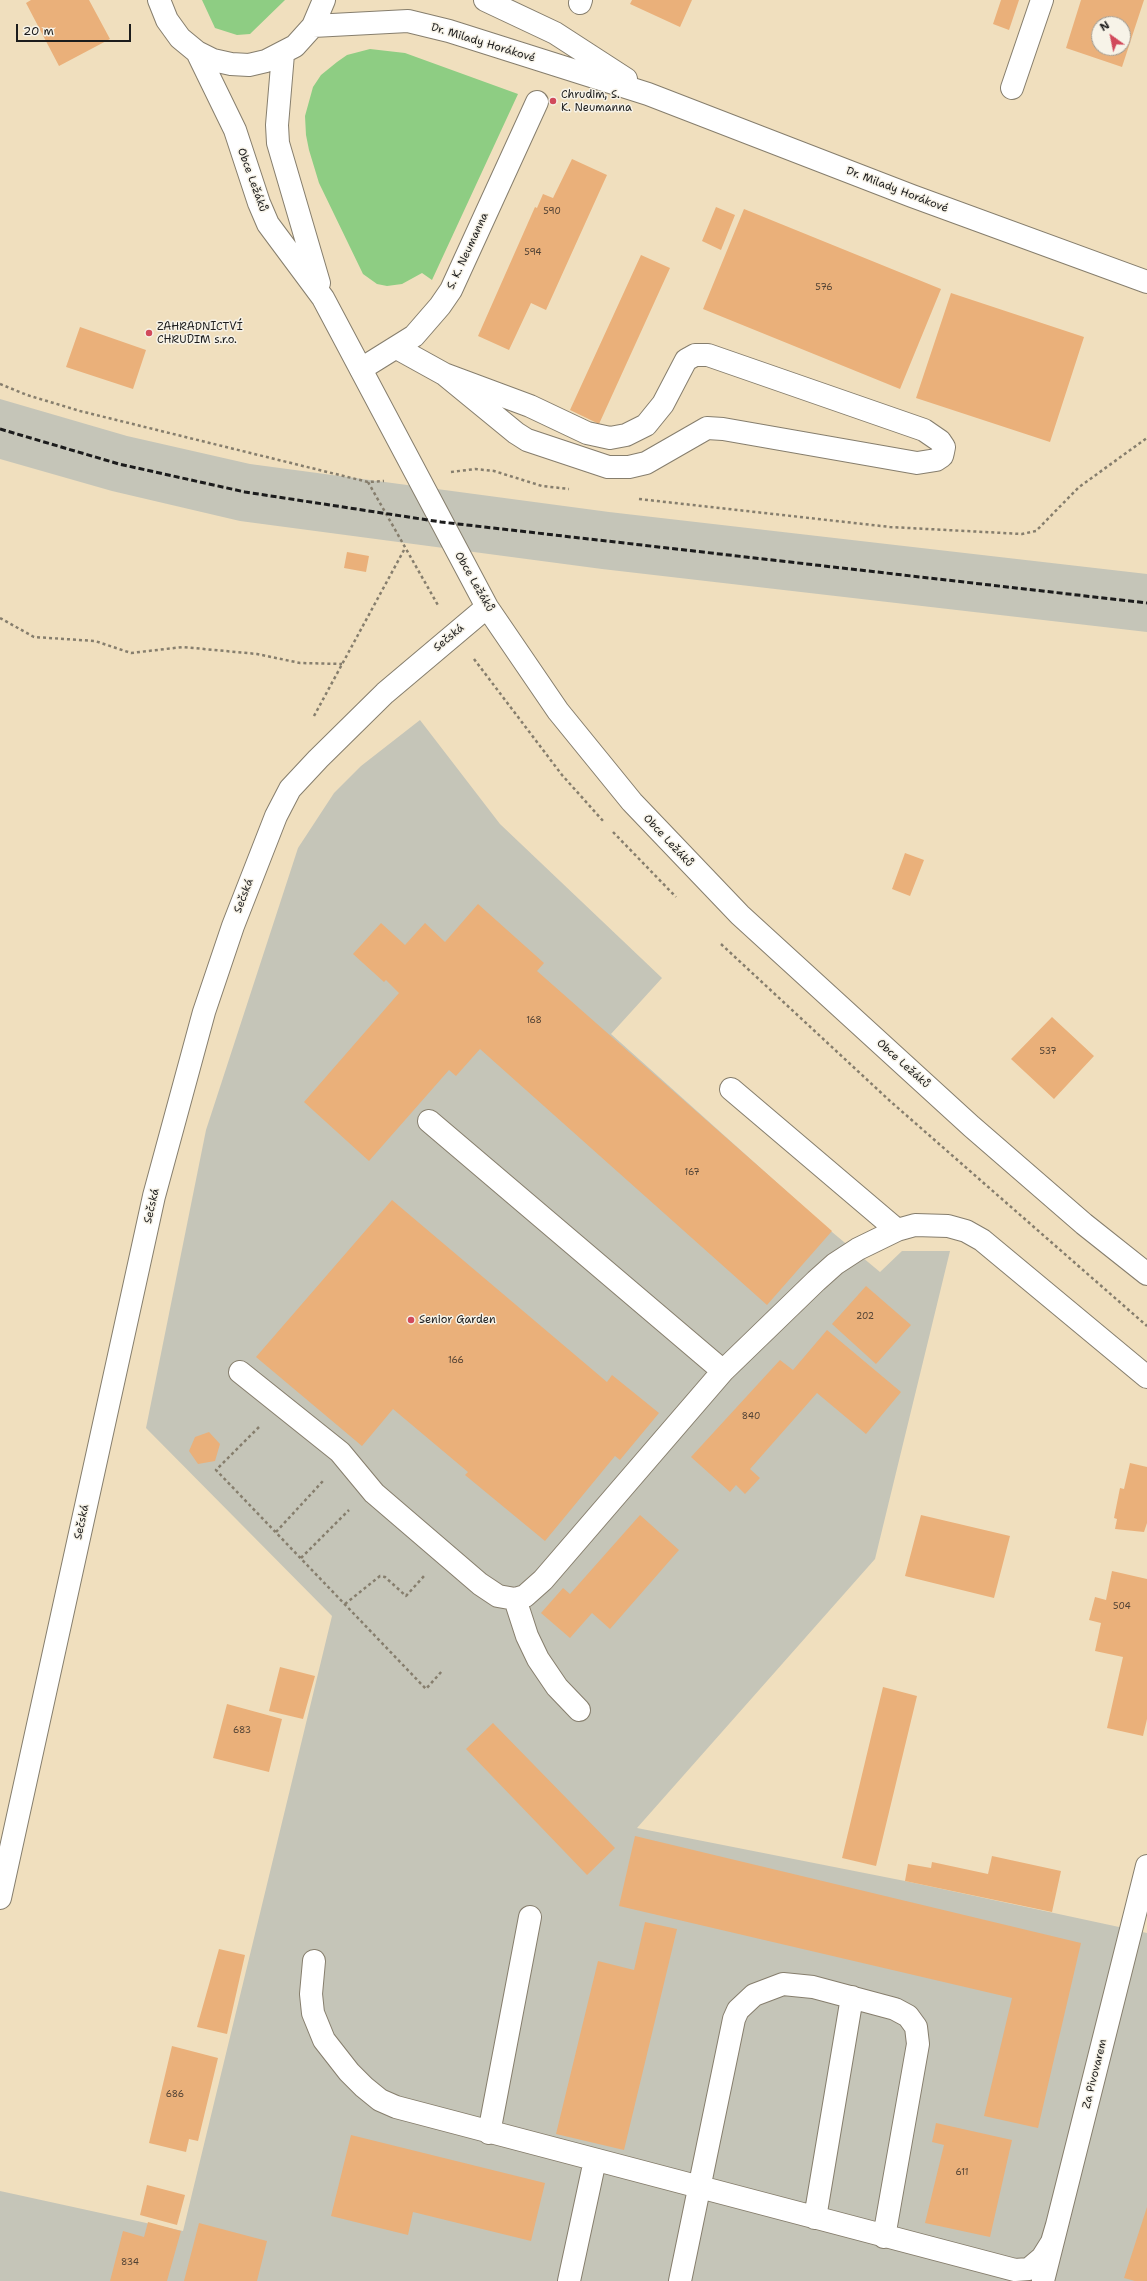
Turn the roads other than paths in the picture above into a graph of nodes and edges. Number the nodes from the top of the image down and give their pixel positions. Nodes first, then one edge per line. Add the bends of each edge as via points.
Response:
1 (159, 0) edge
2 (324, 0) edge
3 (485, 0) edge
4 (1042, 0) edge
5 (313, 26) junction
6 (197, 52) junction
7 (283, 54) junction
8 (1012, 88) dead end
9 (648, 94) junction
10 (537, 102) dead end
11 (1147, 282) edge
12 (323, 298) junction
13 (397, 348) junction
14 (361, 369) junction
15 (444, 374) junction
16 (487, 607) junction
17 (731, 1089) dead end
18 (429, 1121) dead end
19 (898, 1230) junction
20 (1147, 1274) edge
21 (723, 1371) junction
22 (240, 1372) dead end
23 (1147, 1377) edge
24 (515, 1599) junction
25 (579, 1710) dead end
26 (1145, 1879) edge
27 (0, 1898) edge
28 (530, 1917) dead end
29 (314, 1962) dead end
30 (852, 1997) junction
31 (489, 2132) junction
32 (595, 2160) junction
33 (698, 2188) junction
34 (815, 2218) junction
35 (1057, 2225) junction
36 (884, 2237) junction
37 (569, 2281) edge
38 (680, 2281) edge
39 (1045, 2281) edge

1 - 6 main road via 167,20 180,38
2 - 5 main road
3 - 9 main road, Dr. Milady Horákové via 555,33
4 - 8 main road
5 - 7 main road via 295,46
5 - 9 main road, Dr. Milady Horákové via 408,21 449,31
6 - 7 main road via 219,62 249,65
6 - 12 main road, Obce Ležáků via 235,130 268,224
7 - 12 main road, Obce Ležáků via 277,125 278,143
9 - 11 main road, Dr. Milady Horákové via 912,196
10 - 13 main road, S. K. Neumanna via 451,290 428,321 414,336
12 - 14 main road, Obce Ležáků
13 - 14 main road, S. K. Neumanna
13 - 15 main road
14 - 16 main road, Obce Ležáků
15 - 15 main road via 527,440 608,467 629,467 646,463 707,428 917,463 936,460 942,456 944,447 924,430 708,355 695,355 686,360 662,404 646,425 626,435 610,438 588,433 530,406
16 - 20 main road, Obce Ležáků via 530,672 603,767 642,813 720,894 802,974 971,1126 1084,1224
16 - 27 main road, Sečská via 385,694 290,789 276,816 233,926 204,1012 154,1196
17 - 19 main road
18 - 21 main road
19 - 21 main road via 874,1240 835,1264
19 - 23 main road via 915,1225 948,1226 966,1231
21 - 24 main road via 543,1580 525,1596
22 - 24 main road via 340,1452 374,1493 480,1584 498,1596
24 - 25 main road via 526,1636 538,1659 557,1687
26 - 35 main road, Za Pivovarem
28 - 31 main road
29 - 31 main road via 311,1994 316,2025 324,2040 364,2087 380,2100 396,2107
30 - 33 main road via 813,1987 783,1984 754,1995 738,2010 730,2030
30 - 34 main road
30 - 36 main road via 902,2012 913,2022 918,2035
31 - 32 main road
32 - 33 main road
32 - 37 main road
33 - 34 main road
33 - 38 main road
34 - 36 main road
35 - 36 main road via 1052,2242 1042,2258 1029,2269 1021,2271
35 - 39 main road, Za Pivovarem

